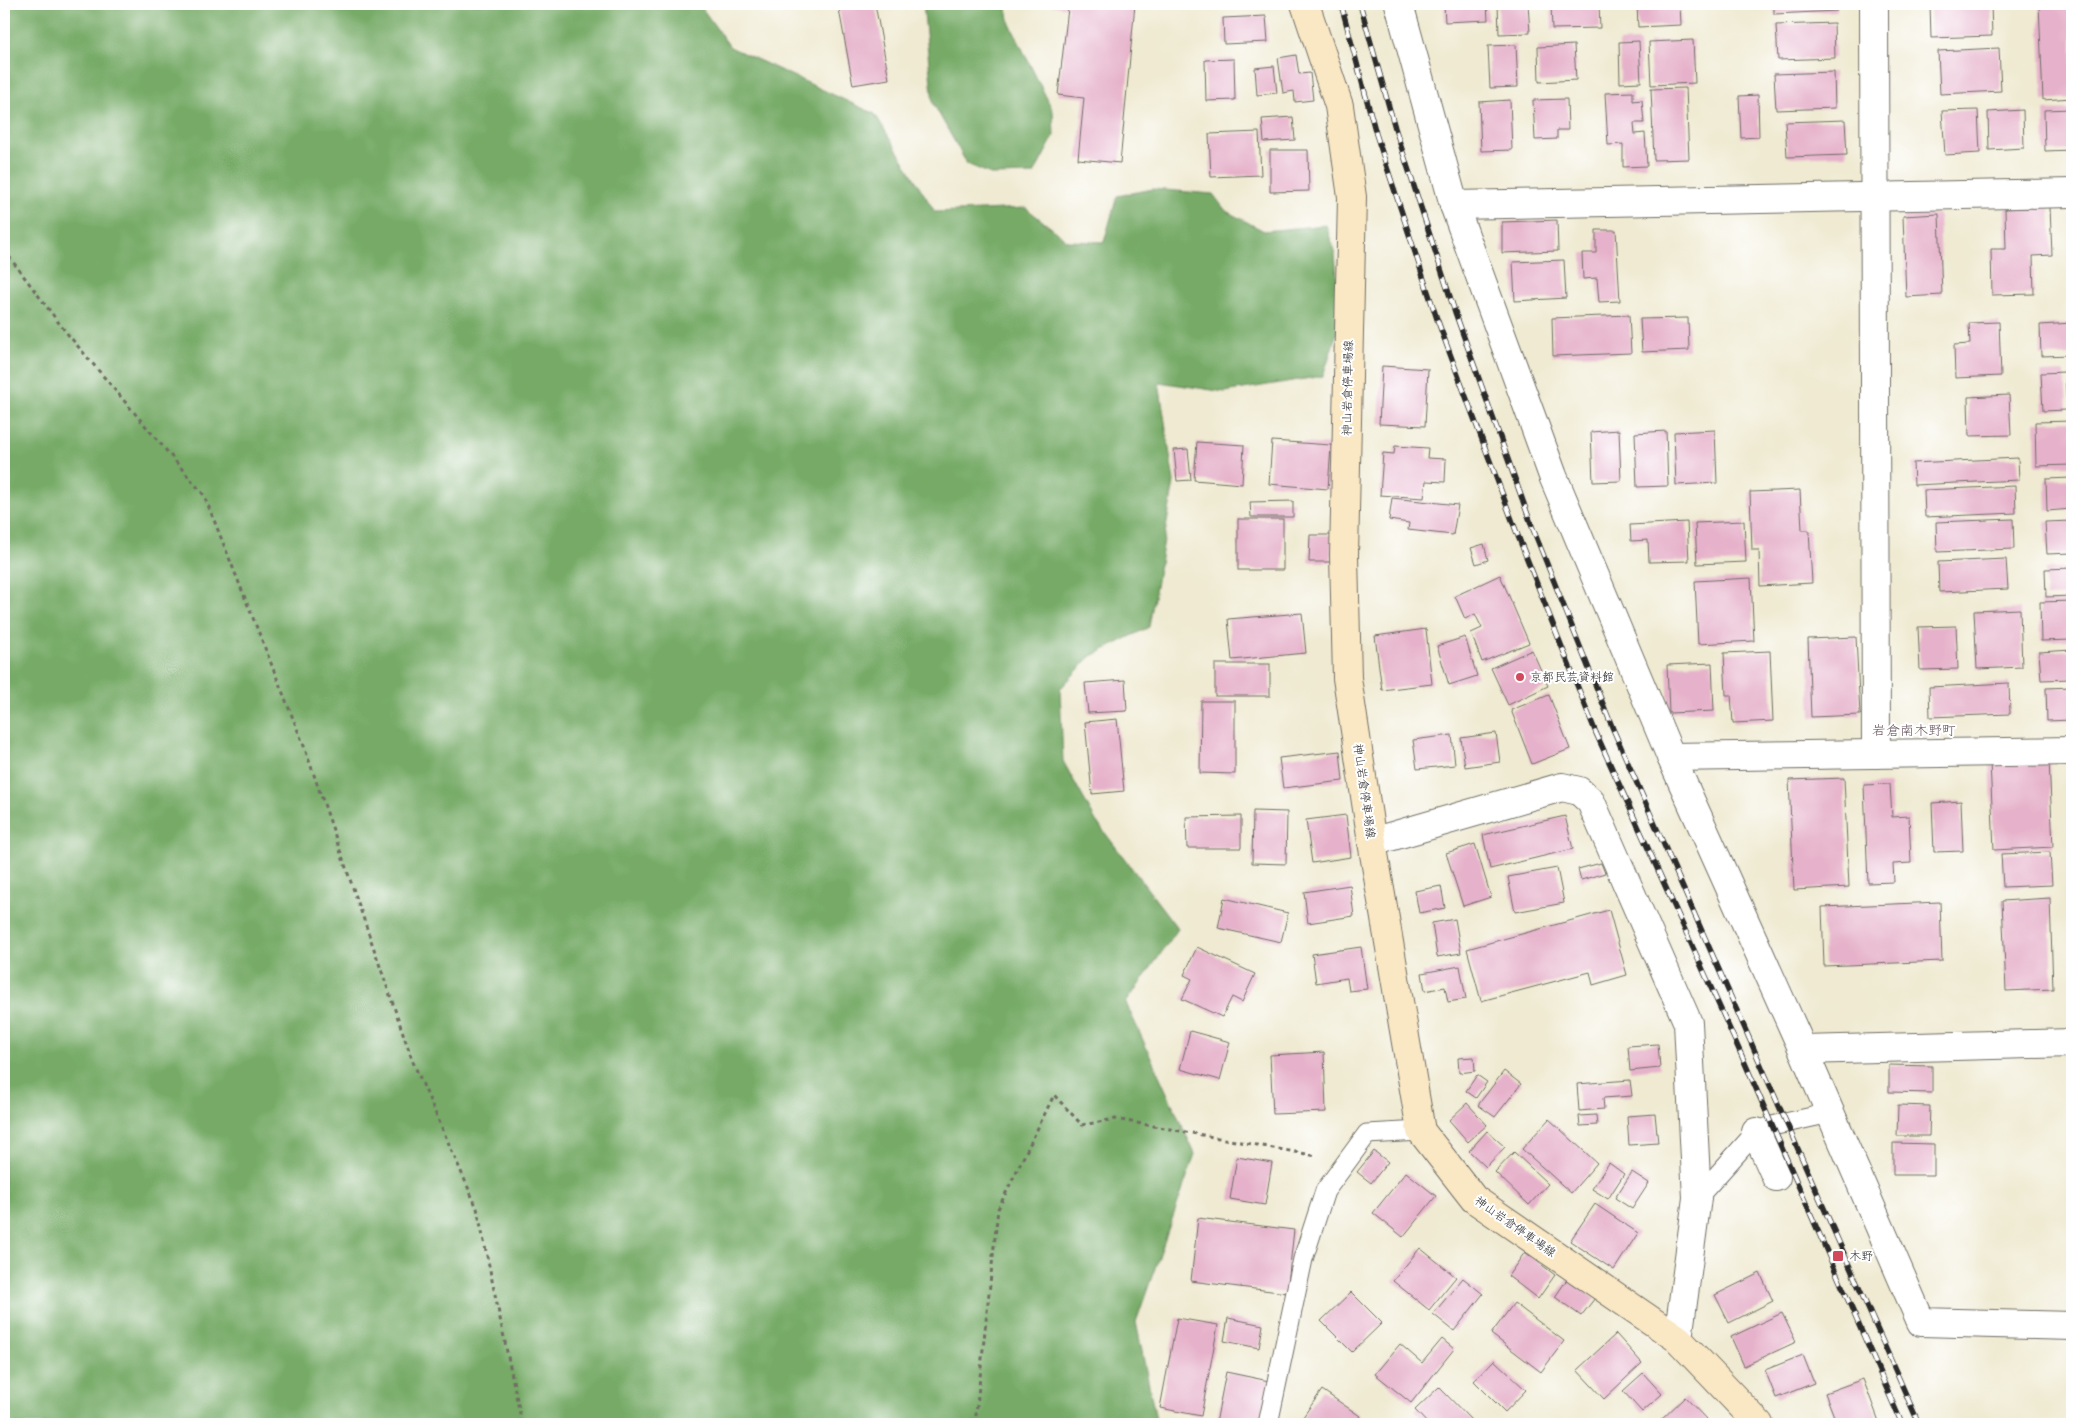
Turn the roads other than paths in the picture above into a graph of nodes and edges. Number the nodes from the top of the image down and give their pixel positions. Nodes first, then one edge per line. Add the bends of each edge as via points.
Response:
1 (1305, 4) edge
2 (1399, 4) edge
3 (1874, 4) edge
4 (2072, 193) edge
5 (1874, 196) junction
6 (1454, 205) junction
7 (2072, 751) edge
8 (1876, 754) junction
9 (1671, 757) junction
10 (1372, 842) junction
11 (2072, 1043) edge
12 (1803, 1050) junction
13 (1830, 1113) junction
14 (1421, 1131) junction
15 (1756, 1132) junction
16 (1776, 1177) dead end
17 (1697, 1198) junction
18 (2072, 1326) edge
19 (1678, 1339) junction
20 (1268, 1424) edge
21 (1759, 1424) edge

1 - 10 main road, 神山岩倉停車場線 via 1339,106 1352,196 1344,556 1348,678
2 - 6 street
3 - 5 street
4 - 5 street
5 - 6 street
5 - 8 street
6 - 9 street via 1553,476
7 - 8 street
8 - 9 street
9 - 12 street
10 - 14 main road, 神山岩倉停車場線
10 - 17 street via 1562,787 1579,791 1591,802 1688,1023
11 - 12 street
12 - 13 street
13 - 15 lane
13 - 18 street via 1921,1322
14 - 19 main road, 神山岩倉停車場線 via 1474,1199
14 - 20 lane via 1368,1134 1325,1191 1303,1259
15 - 16 street
15 - 17 lane
17 - 19 street
19 - 21 main road, 神山岩倉停車場線

